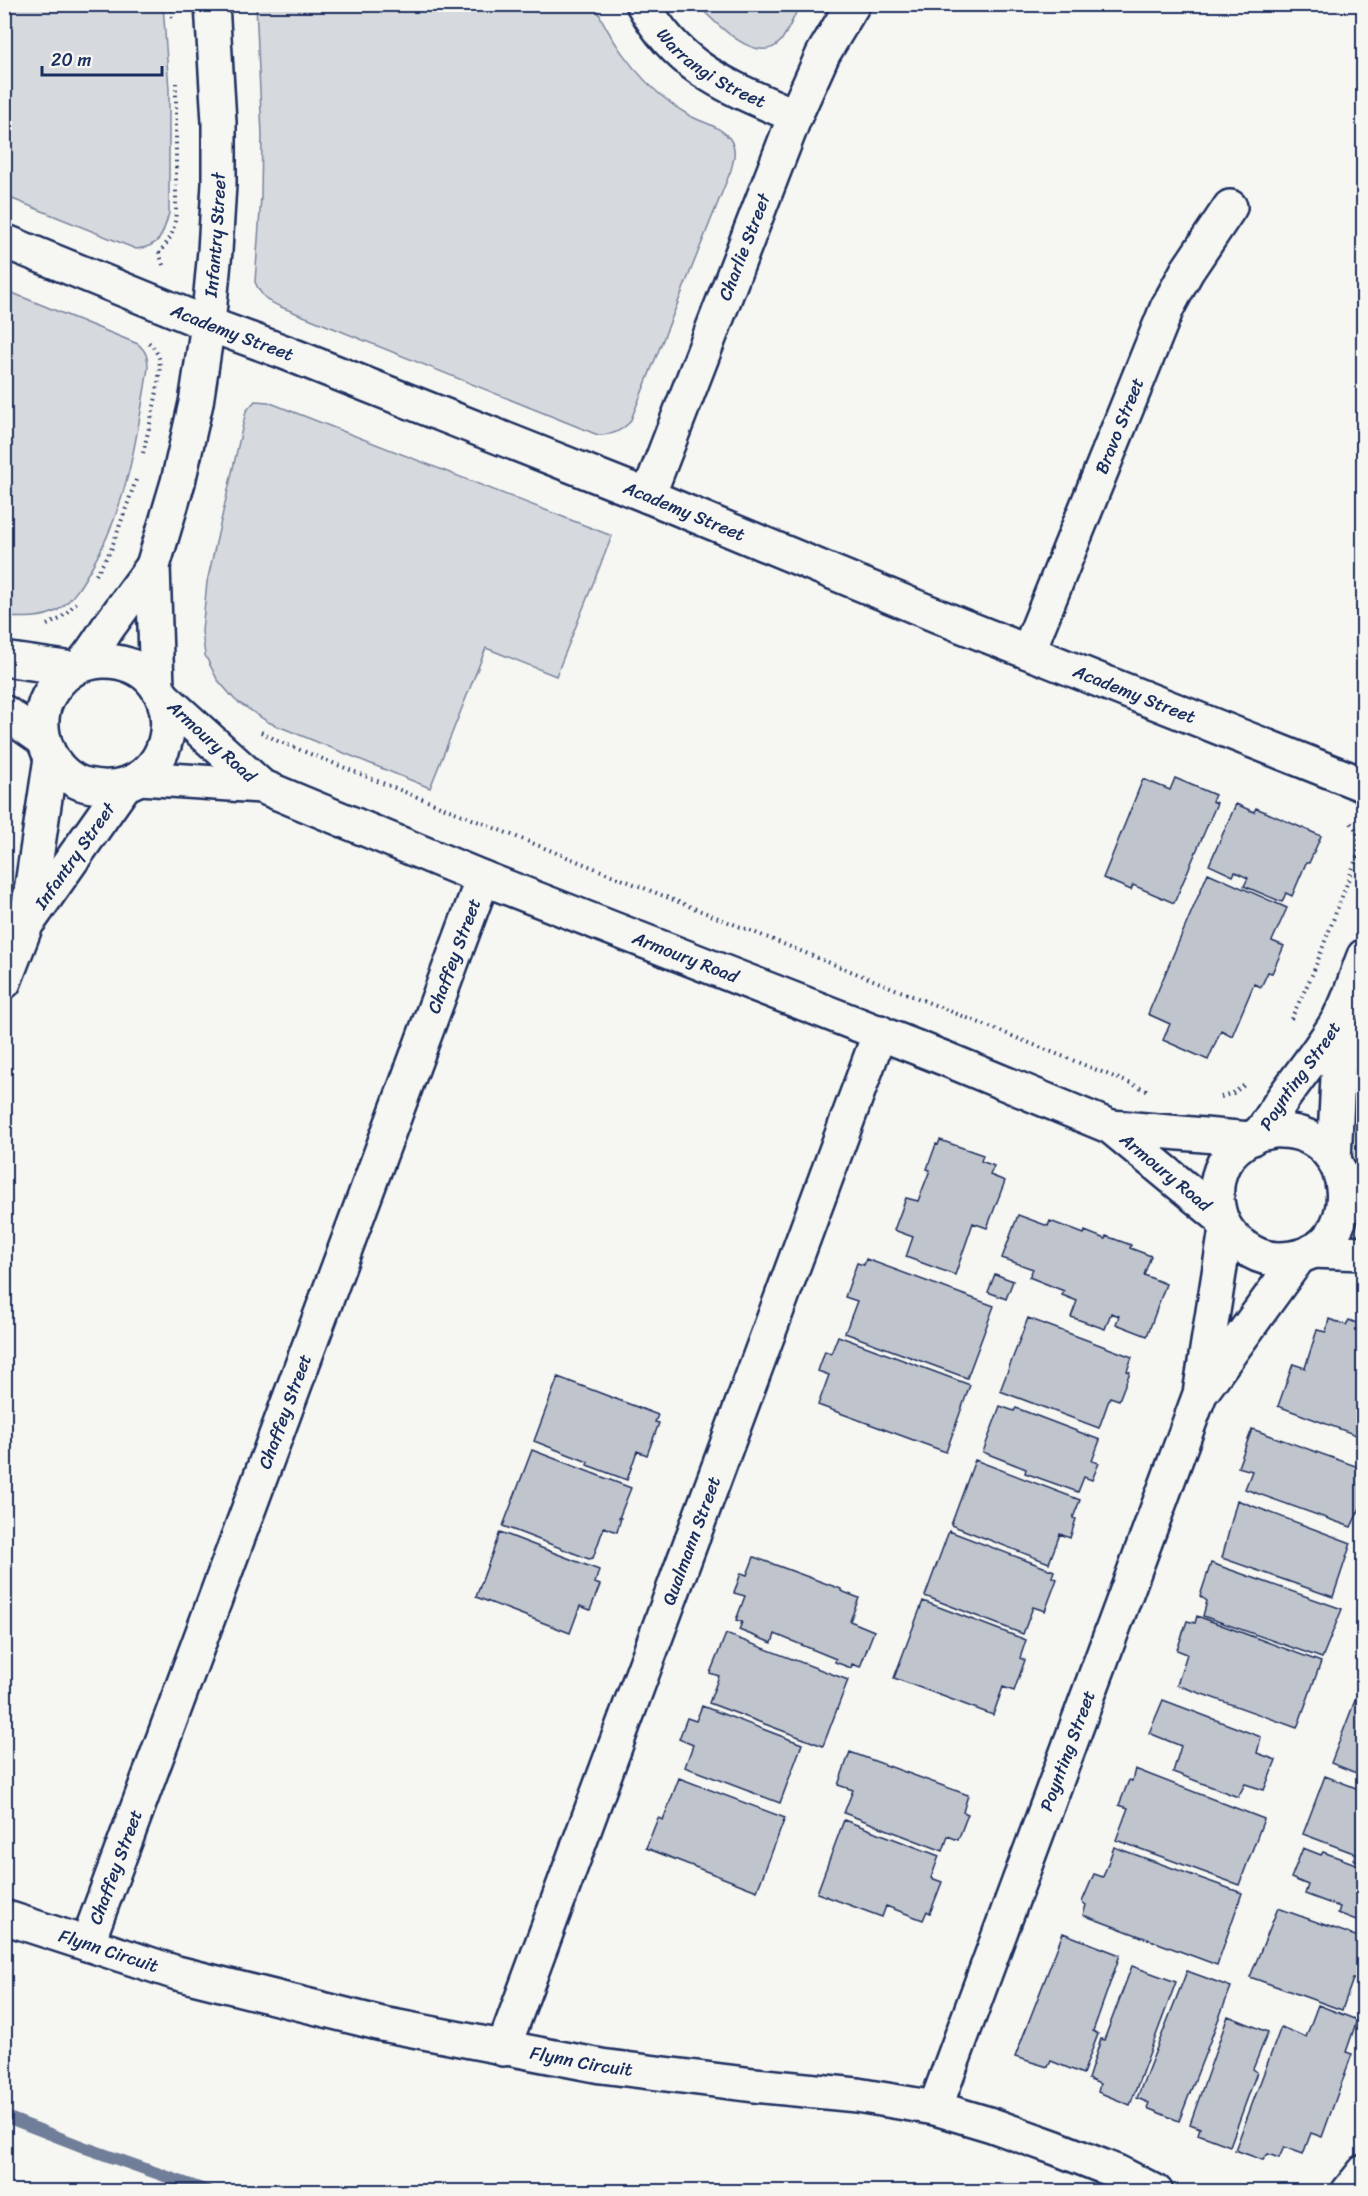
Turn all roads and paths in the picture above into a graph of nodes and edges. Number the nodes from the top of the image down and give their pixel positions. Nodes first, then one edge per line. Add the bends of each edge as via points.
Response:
1 (171, 4) edge
2 (212, 4) edge
3 (643, 4) edge
4 (853, 4) edge
5 (173, 26) dead end
6 (176, 79) dead end
7 (795, 116) junction
8 (1230, 207) dead end
9 (4, 241) edge
10 (163, 267) dead end
11 (208, 324) junction
12 (143, 338) dead end
13 (142, 459) dead end
14 (140, 470) dead end
15 (648, 496) junction
16 (153, 566) junction
17 (91, 585) dead end
18 (78, 602) dead end
19 (44, 627) dead end
20 (1028, 652) junction
21 (4, 659) edge
22 (78, 667) junction
23 (160, 692) junction
24 (4, 712) edge
25 (255, 729) dead end
26 (47, 749) junction
27 (132, 782) junction
28 (1364, 785) edge
29 (261, 786) junction
30 (1347, 819) dead end
31 (483, 878) junction
32 (26, 925) junction
33 (1364, 956) edge
34 (4, 982) edge
35 (1341, 1014) junction
36 (1289, 1024) dead end
37 (880, 1032) junction
38 (1250, 1080) dead end
39 (1152, 1092) dead end
40 (1212, 1098) dead end
41 (1111, 1127) junction
42 (1254, 1136) junction
43 (1337, 1164) junction
44 (1364, 1192) edge
45 (1223, 1223) junction
46 (1364, 1253) edge
47 (1306, 1254) junction
48 (1200, 1394) junction
49 (4, 1917) edge
50 (87, 1944) junction
51 (503, 2049) junction
52 (935, 2108) junction
53 (1364, 2172) edge
54 (1156, 2192) edge
55 (1348, 2192) edge

1 - 5 path
2 - 11 street, Infantry Street via 219,184
3 - 7 street, Warrangi Street via 660,31 705,74
4 - 7 street, Charlie Street via 823,54
6 - 10 path via 175,228 159,252
7 - 15 street, Charlie Street
8 - 20 street, Bravo Street via 1167,308
9 - 11 street, Academy Street
11 - 15 street, Academy Street
11 - 16 street, Infantry Street via 178,482
12 - 13 path via 159,358 159,372
14 - 17 path via 111,550
15 - 20 street, Academy Street
16 - 22 street, Infantry Street
16 - 23 street, Infantry Street
18 - 19 path via 60,620
20 - 28 street, Academy Street
21 - 22 street
22 - 23 street via 102,660 123,663 142,672
22 - 26 street via 57,682 47,699 42,720
23 - 27 street via 169,714 164,751 154,766
23 - 29 street, Armoury Road
24 - 26 street
25 - 39 path
26 - 27 street via 64,773 82,784 103,788
26 - 32 street, Infantry Street
27 - 29 street, Armoury Road
27 - 32 street, Infantry Street
29 - 31 street, Armoury Road
30 - 36 path via 1359,836 1357,857
31 - 37 street, Armoury Road
31 - 50 street, Chaffey Street
32 - 34 street, Infantry Street
33 - 35 street, Poynting Street
35 - 42 street, Poynting Street
35 - 43 street, Poynting Street
37 - 41 street, Armoury Road
37 - 51 street, Qualmann Street
38 - 40 path via 1233,1093
41 - 42 street, Armoury Road
41 - 45 street, Armoury Road
42 - 43 street via 1280,1130 1301,1134 1320,1144
42 - 45 street via 1234,1149 1224,1164 1216,1199
43 - 44 street
43 - 47 street via 1344,1187 1344,1206 1338,1224 1327,1239
45 - 47 street via 1240,1245 1258,1256 1278,1260
45 - 48 street, Poynting Street
46 - 47 street
47 - 48 street, Poynting Street
48 - 52 street, Poynting Street
49 - 50 street, Flynn Circuit
50 - 51 street, Flynn Circuit via 177,1973 381,2024
51 - 52 street, Flynn Circuit via 601,2066 857,2095
52 - 54 street, Flynn Circuit via 1056,2148
53 - 55 street

